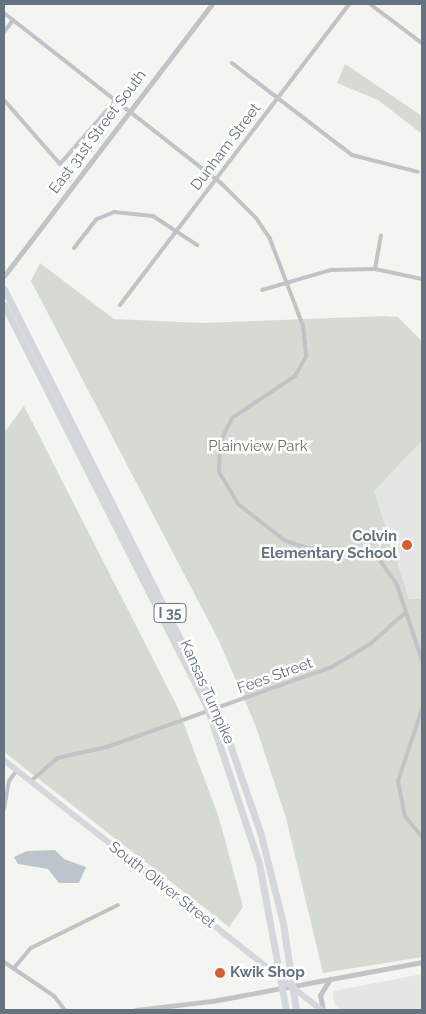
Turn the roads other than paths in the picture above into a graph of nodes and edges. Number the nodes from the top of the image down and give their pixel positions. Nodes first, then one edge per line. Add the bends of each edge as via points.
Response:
1 (212, 4) edge
2 (349, 4) edge
3 (370, 4) edge
4 (4, 12) edge
5 (13, 20) junction
6 (4, 32) edge
7 (422, 44) edge
8 (232, 63) dead end
9 (278, 98) junction
10 (117, 99) junction
11 (4, 100) edge
12 (131, 110) junction
13 (418, 172) dead end
14 (215, 179) junction
15 (178, 229) junction
16 (381, 236) dead end
17 (197, 245) dead end
18 (74, 248) dead end
19 (375, 269) junction
20 (4, 276) edge
21 (422, 279) edge
22 (287, 282) junction
23 (4, 289) edge
24 (262, 290) dead end
25 (4, 305) edge
26 (120, 305) dead end
27 (406, 612) junction
28 (422, 662) edge
29 (422, 710) edge
30 (4, 760) edge
31 (17, 770) junction
32 (31, 781) junction
33 (4, 809) edge
34 (422, 838) edge
35 (118, 905) dead end
36 (4, 962) edge
37 (422, 962) edge
38 (14, 968) junction
39 (331, 979) junction
40 (291, 987) junction
41 (64, 1010) edge
42 (136, 1010) edge
43 (286, 1010) edge
44 (296, 1010) edge
45 (322, 1010) edge

1 - 12 street, East 31st Street South
2 - 9 street, Dunham Street
3 - 7 street
4 - 5 street
5 - 6 street
5 - 10 street
8 - 9 street
9 - 13 street via 352,154
9 - 14 street, Dunham Street
10 - 11 street via 58,163
10 - 12 street
12 - 14 street via 138,120
12 - 20 street, East 31st Street South
14 - 15 street, Dunham Street
14 - 22 street via 256,218
15 - 17 street
15 - 18 street via 153,216 103,214
15 - 26 street, Dunham Street
16 - 19 street
19 - 21 street
19 - 22 street via 332,270
22 - 24 street
22 - 27 street via 308,346 302,368 242,409 224,430 218,456 226,490 284,540 307,548 355,549 379,560 390,570
23 - 44 highway, Kansas Turnpike / I 35 via 209,691 258,827 288,956
25 - 43 highway, Kansas Turnpike / I 35 via 207,707 250,829 277,950
27 - 28 street
27 - 32 street, Fees Street via 353,657 196,718 107,748 56,758
29 - 34 street via 398,781 405,816
30 - 31 main road, South Oliver Street
31 - 32 main road, South Oliver Street
31 - 33 street via 9,781
32 - 40 main road, South Oliver Street
35 - 38 street via 31,948
36 - 38 street
37 - 39 street
38 - 41 street via 54,996
39 - 40 street
39 - 45 street via 320,995
40 - 42 street
40 - 45 main road, South Oliver Street

